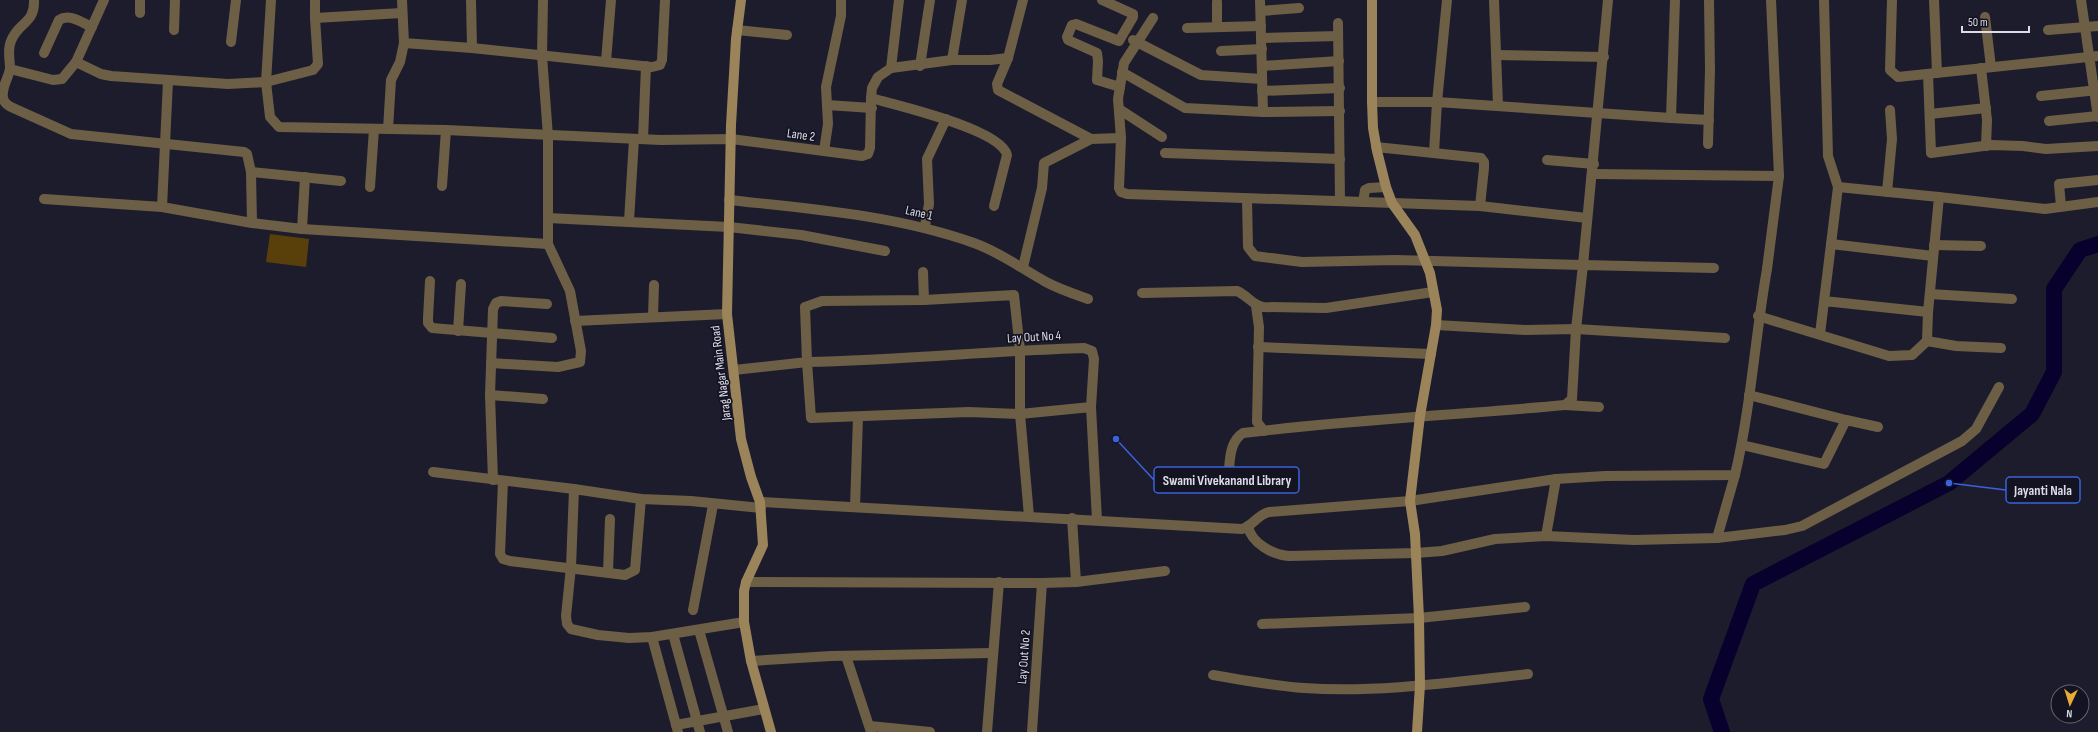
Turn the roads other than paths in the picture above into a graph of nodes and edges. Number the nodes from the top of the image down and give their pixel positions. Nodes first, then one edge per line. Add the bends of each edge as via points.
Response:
1 (34, 0) edge
2 (104, 0) edge
3 (140, 0) edge
4 (175, 0) edge
5 (236, 0) edge
6 (272, 0) edge
7 (316, 0) edge
8 (402, 0) edge
9 (471, 0) edge
10 (543, 0) edge
11 (611, 0) edge
12 (665, 0) edge
13 (741, 0) edge
14 (841, 0) edge
15 (899, 0) edge
16 (930, 0) edge
17 (962, 0) edge
18 (1023, 0) edge
19 (1102, 0) edge
20 (1260, 0) edge
21 (1372, 0) edge
22 (1447, 0) edge
23 (1494, 0) edge
24 (1608, 0) edge
25 (1675, 0) edge
26 (1708, 0) edge
27 (1771, 0) edge
28 (1824, 0) edge
29 (1892, 0) edge
30 (1934, 0) edge
31 (2081, 0) edge
32 (1217, 2) dead end
33 (1299, 8) dead end
34 (1261, 11) junction
35 (140, 13) dead end
36 (402, 13) junction
37 (1985, 17) dead end
38 (316, 18) junction
39 (1153, 18) dead end
40 (1338, 23) dead end
41 (1261, 26) junction
42 (2098, 26) edge
43 (1217, 27) junction
44 (2086, 27) junction
45 (92, 28) junction
46 (1187, 28) dead end
47 (174, 30) dead end
48 (737, 30) junction
49 (2048, 30) dead end
50 (786, 35) dead end
51 (1338, 36) junction
52 (1131, 38) junction
53 (1262, 38) junction
54 (232, 42) dead end
55 (404, 43) junction
56 (472, 48) junction
57 (1262, 49) junction
58 (1221, 50) dead end
59 (44, 53) dead end
60 (1496, 55) junction
61 (542, 56) junction
62 (2094, 56) edge
63 (1604, 57) junction
64 (1008, 58) junction
65 (952, 60) junction
66 (1339, 61) junction
67 (76, 62) junction
68 (606, 62) junction
69 (646, 66) junction
70 (920, 66) junction
71 (1262, 66) junction
72 (1991, 67) junction
73 (891, 68) junction
74 (1981, 68) junction
75 (10, 69) junction
76 (1122, 72) junction
77 (1933, 73) junction
78 (1262, 79) junction
79 (168, 81) junction
80 (266, 82) junction
81 (1112, 86) junction
82 (1340, 88) junction
83 (2096, 90) edge
84 (1262, 91) junction
85 (2041, 96) dead end
86 (1372, 102) junction
87 (1438, 102) junction
88 (871, 103) junction
89 (827, 105) junction
90 (1498, 105) junction
91 (1986, 108) junction
92 (1118, 109) junction
93 (1890, 110) dead end
94 (1340, 111) junction
95 (1263, 112) junction
96 (1599, 112) junction
97 (1930, 114) junction
98 (2098, 117) edge
99 (946, 118) junction
100 (1671, 118) junction
101 (1708, 120) junction
102 (2049, 121) dead end
103 (374, 129) junction
104 (388, 129) junction
105 (446, 130) junction
106 (548, 136) junction
107 (1162, 137) dead end
108 (639, 139) junction
109 (731, 139) junction
110 (1091, 139) junction
111 (1114, 139) junction
112 (165, 143) junction
113 (1708, 144) dead end
114 (1986, 146) junction
115 (2098, 146) edge
116 (1376, 147) junction
117 (824, 151) junction
118 (1165, 153) dead end
119 (1434, 153) junction
120 (1340, 159) junction
121 (1547, 160) dead end
122 (1593, 169) junction
123 (251, 172) junction
124 (1779, 176) junction
125 (305, 177) junction
126 (2098, 180) edge
127 (341, 181) dead end
128 (442, 186) dead end
129 (370, 187) dead end
130 (1386, 187) junction
131 (1838, 187) junction
132 (1887, 192) junction
133 (1938, 197) junction
134 (44, 199) dead end
135 (1247, 199) junction
136 (730, 200) junction
137 (1340, 201) junction
138 (1363, 202) junction
139 (2098, 202) edge
140 (1392, 203) junction
141 (994, 206) dead end
142 (1480, 206) junction
143 (2061, 206) junction
144 (162, 207) junction
145 (548, 218) junction
146 (1588, 218) junction
147 (629, 221) junction
148 (252, 222) junction
149 (925, 226) junction
150 (729, 227) junction
151 (302, 229) junction
152 (548, 244) junction
153 (1831, 244) junction
154 (1934, 245) junction
155 (1981, 246) dead end
156 (885, 251) dead end
157 (1933, 256) junction
158 (1424, 260) junction
159 (1583, 265) junction
160 (1023, 267) junction
161 (1714, 268) dead end
162 (923, 272) dead end
163 (430, 281) dead end
164 (461, 284) dead end
165 (654, 285) dead end
166 (1434, 292) junction
167 (1142, 293) dead end
168 (1930, 294) junction
169 (1088, 299) dead end
170 (2012, 299) dead end
171 (924, 300) junction
172 (1824, 301) junction
173 (546, 304) dead end
174 (1256, 306) junction
175 (1928, 312) junction
176 (727, 314) junction
177 (653, 316) junction
178 (1758, 316) junction
179 (575, 321) junction
180 (1436, 325) junction
181 (1576, 329) junction
182 (458, 331) junction
183 (492, 332) junction
184 (1820, 334) junction
185 (552, 338) dead end
186 (1725, 338) dead end
187 (1927, 341) junction
188 (1258, 347) junction
189 (2001, 348) dead end
190 (1020, 350) junction
191 (1431, 354) junction
192 (807, 362) junction
193 (491, 363) junction
194 (734, 370) junction
195 (1999, 387) dead end
196 (1749, 395) junction
197 (490, 396) junction
198 (543, 400) dead end
199 (1565, 405) junction
200 (1091, 407) junction
201 (1599, 407) dead end
202 (1020, 414) junction
203 (1420, 416) junction
204 (858, 417) junction
205 (1846, 420) junction
206 (1878, 427) dead end
207 (1259, 431) junction
208 (1742, 445) junction
209 (433, 472) dead end
210 (1735, 475) junction
211 (1556, 479) junction
212 (498, 480) junction
213 (1228, 480) dead end
214 (574, 489) junction
215 (641, 500) junction
216 (1410, 501) junction
217 (713, 505) junction
218 (761, 505) junction
219 (855, 507) junction
220 (1029, 516) junction
221 (1072, 518) junction
222 (610, 519) dead end
223 (1097, 520) junction
224 (1245, 527) junction
225 (1546, 536) junction
226 (1717, 538) junction
227 (1416, 553) junction
228 (571, 567) junction
229 (1165, 571) dead end
230 (608, 572) junction
231 (746, 582) junction
232 (999, 582) junction
233 (1076, 582) junction
234 (1042, 583) junction
235 (1525, 607) dead end
236 (693, 610) dead end
237 (1419, 618) junction
238 (744, 622) junction
239 (1262, 624) dead end
240 (699, 630) junction
241 (673, 634) junction
242 (652, 637) junction
243 (992, 653) junction
244 (846, 656) junction
245 (751, 661) junction
246 (1528, 674) dead end
247 (1213, 675) dead end
248 (1420, 685) junction
249 (764, 708) junction
250 (723, 715) junction
251 (697, 721) junction
252 (677, 728) edge
253 (870, 729) edge
254 (700, 732) edge
255 (728, 732) edge
256 (771, 732) edge
257 (930, 732) edge
258 (987, 732) edge
259 (1032, 732) edge
260 (1418, 732) edge

1 - 75 street via 34,12 30,20 15,32 10,42
2 - 45 street
3 - 35 street
4 - 47 street
5 - 54 street
6 - 80 street, Lane 2
7 - 38 street
8 - 36 street
9 - 56 street
10 - 61 street
11 - 68 street
12 - 69 street via 662,60 656,66
13 - 48 main road, Jarag Nagar Main Road
14 - 89 street via 841,16 826,87
15 - 73 street
16 - 70 street
17 - 65 street
18 - 64 street
19 - 52 street via 1133,14
20 - 34 street
21 - 86 main road
22 - 87 street
23 - 60 street
24 - 63 street
25 - 100 street
26 - 101 street
27 - 124 street
28 - 131 street via 1828,156
29 - 77 street via 1890,70 1898,77
30 - 77 street
31 - 44 street
32 - 43 street
33 - 34 street
34 - 41 street
36 - 38 street
36 - 55 street
37 - 72 street
38 - 80 street via 317,68
39 - 52 street
40 - 51 street
41 - 43 street
41 - 53 street
42 - 44 street
43 - 46 street
44 - 49 street
44 - 62 street
45 - 59 street via 64,17 59,20
45 - 67 street
48 - 50 street
48 - 109 main road, Jarag Nagar Main Road
51 - 53 street
51 - 66 street
52 - 76 street
52 - 78 street via 1201,75
52 - 81 street via 1115,41 1076,24 1069,28 1067,33 1068,40 1097,53 1097,80
53 - 57 street
55 - 56 street
55 - 104 street via 400,62 391,80
56 - 61 street
57 - 58 street
57 - 71 street
60 - 63 street
60 - 90 street
61 - 68 street
61 - 106 street
62 - 72 street
62 - 83 street
63 - 96 street
64 - 65 street
64 - 110 street via 997,84 998,90
65 - 70 street
66 - 71 street
66 - 82 street
67 - 75 street via 62,79 58,80
67 - 79 street via 101,74
68 - 69 street
69 - 108 street
70 - 73 street
71 - 78 street
72 - 74 street
73 - 88 street via 878,77 872,88
74 - 77 street
74 - 91 street
75 - 112 street via 3,90 6,103 56,129 71,134
76 - 81 street
76 - 95 street via 1185,108
77 - 97 street
78 - 84 street
79 - 80 street via 228,84
79 - 112 street
80 - 103 street, Lane 2 via 270,117 279,127
81 - 92 street
82 - 84 street
82 - 94 street
83 - 85 street
83 - 98 street
84 - 95 street
86 - 87 street
86 - 116 main road
87 - 90 street
87 - 119 street
88 - 89 street
88 - 99 street
88 - 117 street, Lane 2 via 868,154 862,156
89 - 117 street via 828,124
90 - 96 street
91 - 97 street
91 - 114 street
92 - 107 street
92 - 111 street
93 - 132 street via 1892,139
94 - 95 street
94 - 120 street
96 - 100 street
96 - 122 street
97 - 114 street via 1931,152
98 - 102 street
99 - 141 street via 999,142 1005,149 1006,155
99 - 149 street via 927,159 929,204
100 - 101 street
101 - 113 street
103 - 104 street, Lane 2
103 - 129 street
104 - 105 street, Lane 2
105 - 106 street, Lane 2
105 - 128 street
106 - 108 street, Lane 2
106 - 145 street
108 - 109 street, Lane 2
108 - 147 street
109 - 117 street, Lane 2
109 - 136 main road, Jarag Nagar Main Road
110 - 111 street
110 - 160 street via 1044,163 1042,188
111 - 135 street via 1121,192
112 - 123 street via 244,152 247,154
112 - 144 street
114 - 115 street via 2046,149
116 - 119 street
116 - 130 main road
118 - 120 street
119 - 142 street via 1480,158 1484,162
120 - 137 street
121 - 122 street
122 - 124 street
122 - 146 street
123 - 125 street
123 - 148 street
124 - 178 street
125 - 127 street
125 - 151 street
126 - 143 street via 2059,184
130 - 138 street via 1365,190
130 - 140 main road
131 - 132 street
131 - 153 street
132 - 133 street
133 - 143 street via 2045,209
133 - 154 street
134 - 144 street
135 - 137 street
135 - 158 street via 1248,247 1255,256 1302,262
136 - 149 street, Lane 1 via 852,213
136 - 150 main road, Jarag Nagar Main Road
137 - 138 street
138 - 140 street
139 - 143 street
140 - 142 street
140 - 158 main road via 1415,235
142 - 146 street
144 - 148 street
145 - 147 street
145 - 152 street
146 - 159 street
147 - 150 street
148 - 151 street
149 - 160 street, Lane 1 via 976,243
150 - 156 street via 801,235
150 - 176 main road, Jarag Nagar Main Road
151 - 152 street
152 - 179 street via 570,291
153 - 157 street
153 - 172 street
154 - 155 street
154 - 157 street
157 - 168 street
158 - 159 street
158 - 166 main road
159 - 161 street
159 - 181 street
160 - 169 street, Lane 1 via 1046,282
162 - 171 street
163 - 182 street via 428,323 432,328
164 - 182 street
165 - 177 street
166 - 174 street via 1326,308
166 - 180 main road
167 - 174 street via 1236,291 1243,293
168 - 170 street
168 - 175 street
171 - 190 street via 1014,295
171 - 192 street via 822,301 805,307
172 - 175 street
172 - 184 street
173 - 183 street via 501,301 496,303 493,309
174 - 188 street
175 - 187 street
176 - 177 street
176 - 194 main road, Jarag Nagar Main Road
177 - 179 street
178 - 184 street
178 - 196 street
179 - 193 street via 581,351 580,362 558,367
180 - 181 street via 1525,330
180 - 191 main road
181 - 186 street
181 - 199 street via 1572,399
182 - 183 street
183 - 185 street
183 - 193 street
184 - 187 street via 1890,356 1912,355
187 - 189 street via 1956,346
188 - 191 street
188 - 207 street
190 - 192 street, Lay Out No 4
190 - 200 street, Lay Out No 4 via 1084,348 1092,351 1094,359
190 - 202 street
191 - 203 main road
192 - 194 street, Lay Out No 4
192 - 204 street via 811,418
193 - 197 street
194 - 218 main road, Jarag Nagar Main Road via 741,439
195 - 226 street via 1976,429 1962,441 1802,526
196 - 205 street
196 - 208 street
197 - 198 street
197 - 212 street
199 - 201 street
199 - 203 street
200 - 202 street
200 - 223 street, Lay Out No 4
202 - 204 street via 969,412
202 - 220 street
203 - 207 street
203 - 216 main road
204 - 219 street
205 - 206 street
205 - 208 street via 1824,464
207 - 213 street via 1243,433 1234,443
208 - 210 street
209 - 212 street
210 - 211 street
210 - 226 street
211 - 216 street
211 - 225 street
212 - 214 street
212 - 228 street via 501,557 510,561
214 - 215 street
214 - 228 street
215 - 217 street via 691,501
215 - 230 street via 635,570 625,575
216 - 224 street via 1269,512 1258,516
216 - 227 main road
217 - 218 street
217 - 236 street
218 - 219 street
218 - 231 main road, Jarag Nagar Main Road via 763,545
219 - 220 street
220 - 221 street
221 - 223 street
221 - 233 street
222 - 230 street
223 - 224 street via 1215,528
224 - 227 street via 1258,542 1281,555
225 - 226 street via 1634,540
225 - 227 street via 1495,539 1442,551
227 - 237 main road
228 - 230 street
228 - 242 street via 566,616 567,624 572,629 598,635
229 - 233 street
231 - 232 street
231 - 238 main road, Jarag Nagar Main Road
232 - 234 street
232 - 243 street
233 - 234 street
234 - 259 street, Lay Out No 2
235 - 237 street
237 - 239 street
237 - 248 main road
238 - 240 street
238 - 245 main road, Jarag Nagar Main Road
240 - 241 street
240 - 250 street
241 - 242 street
241 - 251 street
242 - 252 street
243 - 244 street
243 - 258 street
244 - 245 street
244 - 253 street
245 - 249 main road, Jarag Nagar Main Road
246 - 248 street
247 - 248 street via 1302,688
248 - 260 main road
249 - 250 street
249 - 256 main road, Jarag Nagar Main Road
250 - 251 street
250 - 255 street
251 - 252 street
251 - 254 street
253 - 257 street

